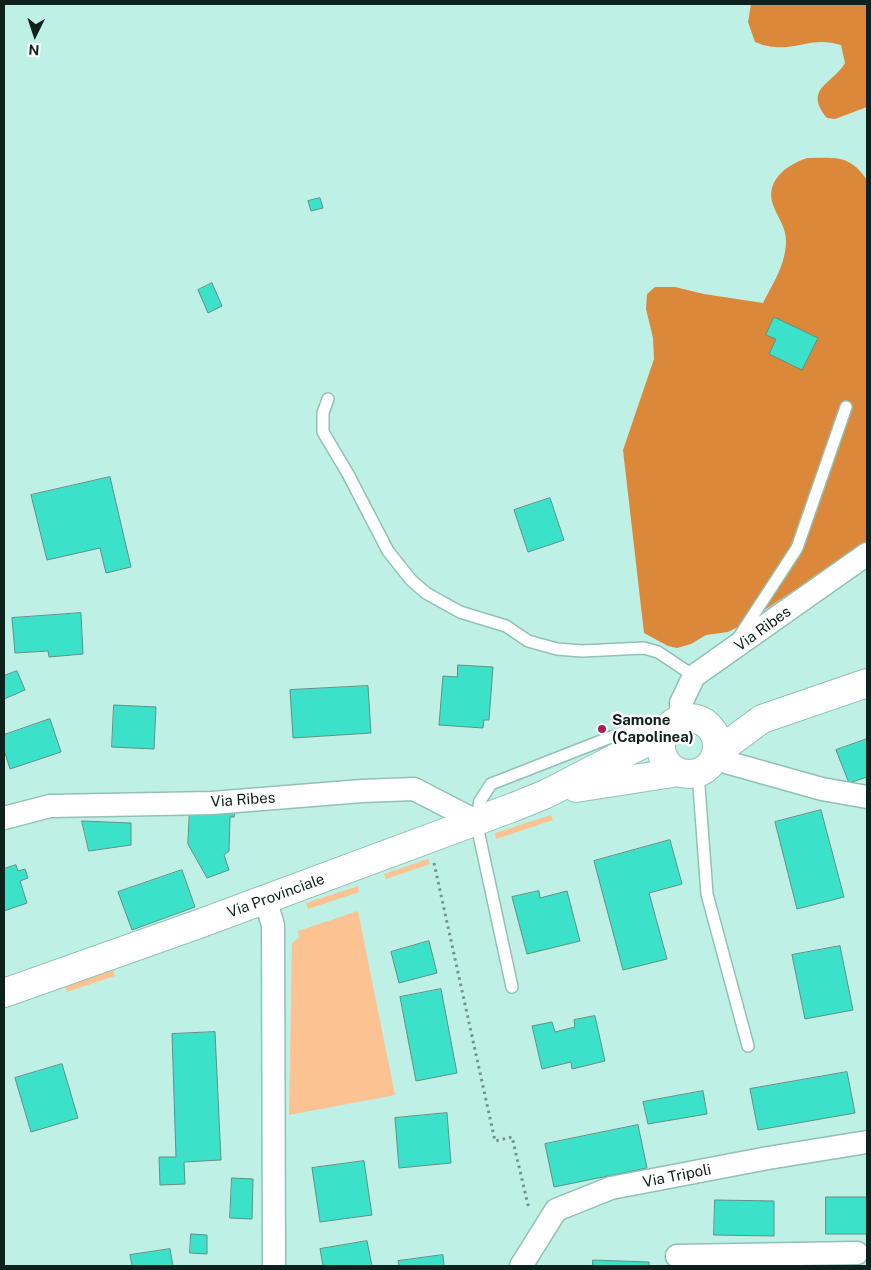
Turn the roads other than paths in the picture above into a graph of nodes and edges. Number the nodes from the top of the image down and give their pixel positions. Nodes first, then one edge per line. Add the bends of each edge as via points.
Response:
1 (328, 399) dead end
2 (846, 407) dead end
3 (867, 554) edge
4 (727, 655) junction
5 (694, 676) junction
6 (867, 683) edge
7 (762, 719) junction
8 (681, 725) junction
9 (702, 764) junction
10 (546, 794) junction
11 (867, 797) edge
12 (4, 818) edge
13 (476, 821) junction
14 (264, 899) junction
15 (512, 987) dead end
16 (4, 993) edge
17 (748, 1046) dead end
18 (867, 1142) edge
19 (858, 1252) dead end
20 (677, 1256) dead end
21 (781, 1260) edge
22 (274, 1266) edge
23 (521, 1266) edge

1 - 5 lane via 323,413 323,432 388,551 426,593 460,612 506,626 528,641 557,649 582,651 644,648 658,652
2 - 4 lane via 798,548
3 - 4 street, Via Ribes
4 - 5 street, Via Ribes
5 - 8 street via 681,703
6 - 7 main road, Via Provinciale
7 - 8 main road via 730,724
7 - 9 main road, Via Provinciale
8 - 9 main road via 715,734
8 - 9 main road via 661,748 662,756 672,768
8 - 10 main road, Via Provinciale
8 - 13 lane via 629,730 491,784 480,801
9 - 10 main road, Via Provinciale
9 - 11 street
9 - 17 lane via 707,894
10 - 13 main road, Via Provinciale
12 - 13 street, Via Ribes via 50,806 212,803 414,789
13 - 14 main road, Via Provinciale
13 - 15 lane
14 - 16 main road, Via Provinciale
14 - 22 street via 273,925
18 - 23 street, Via Tripoli via 610,1188 556,1210
19 - 21 street
20 - 21 street

